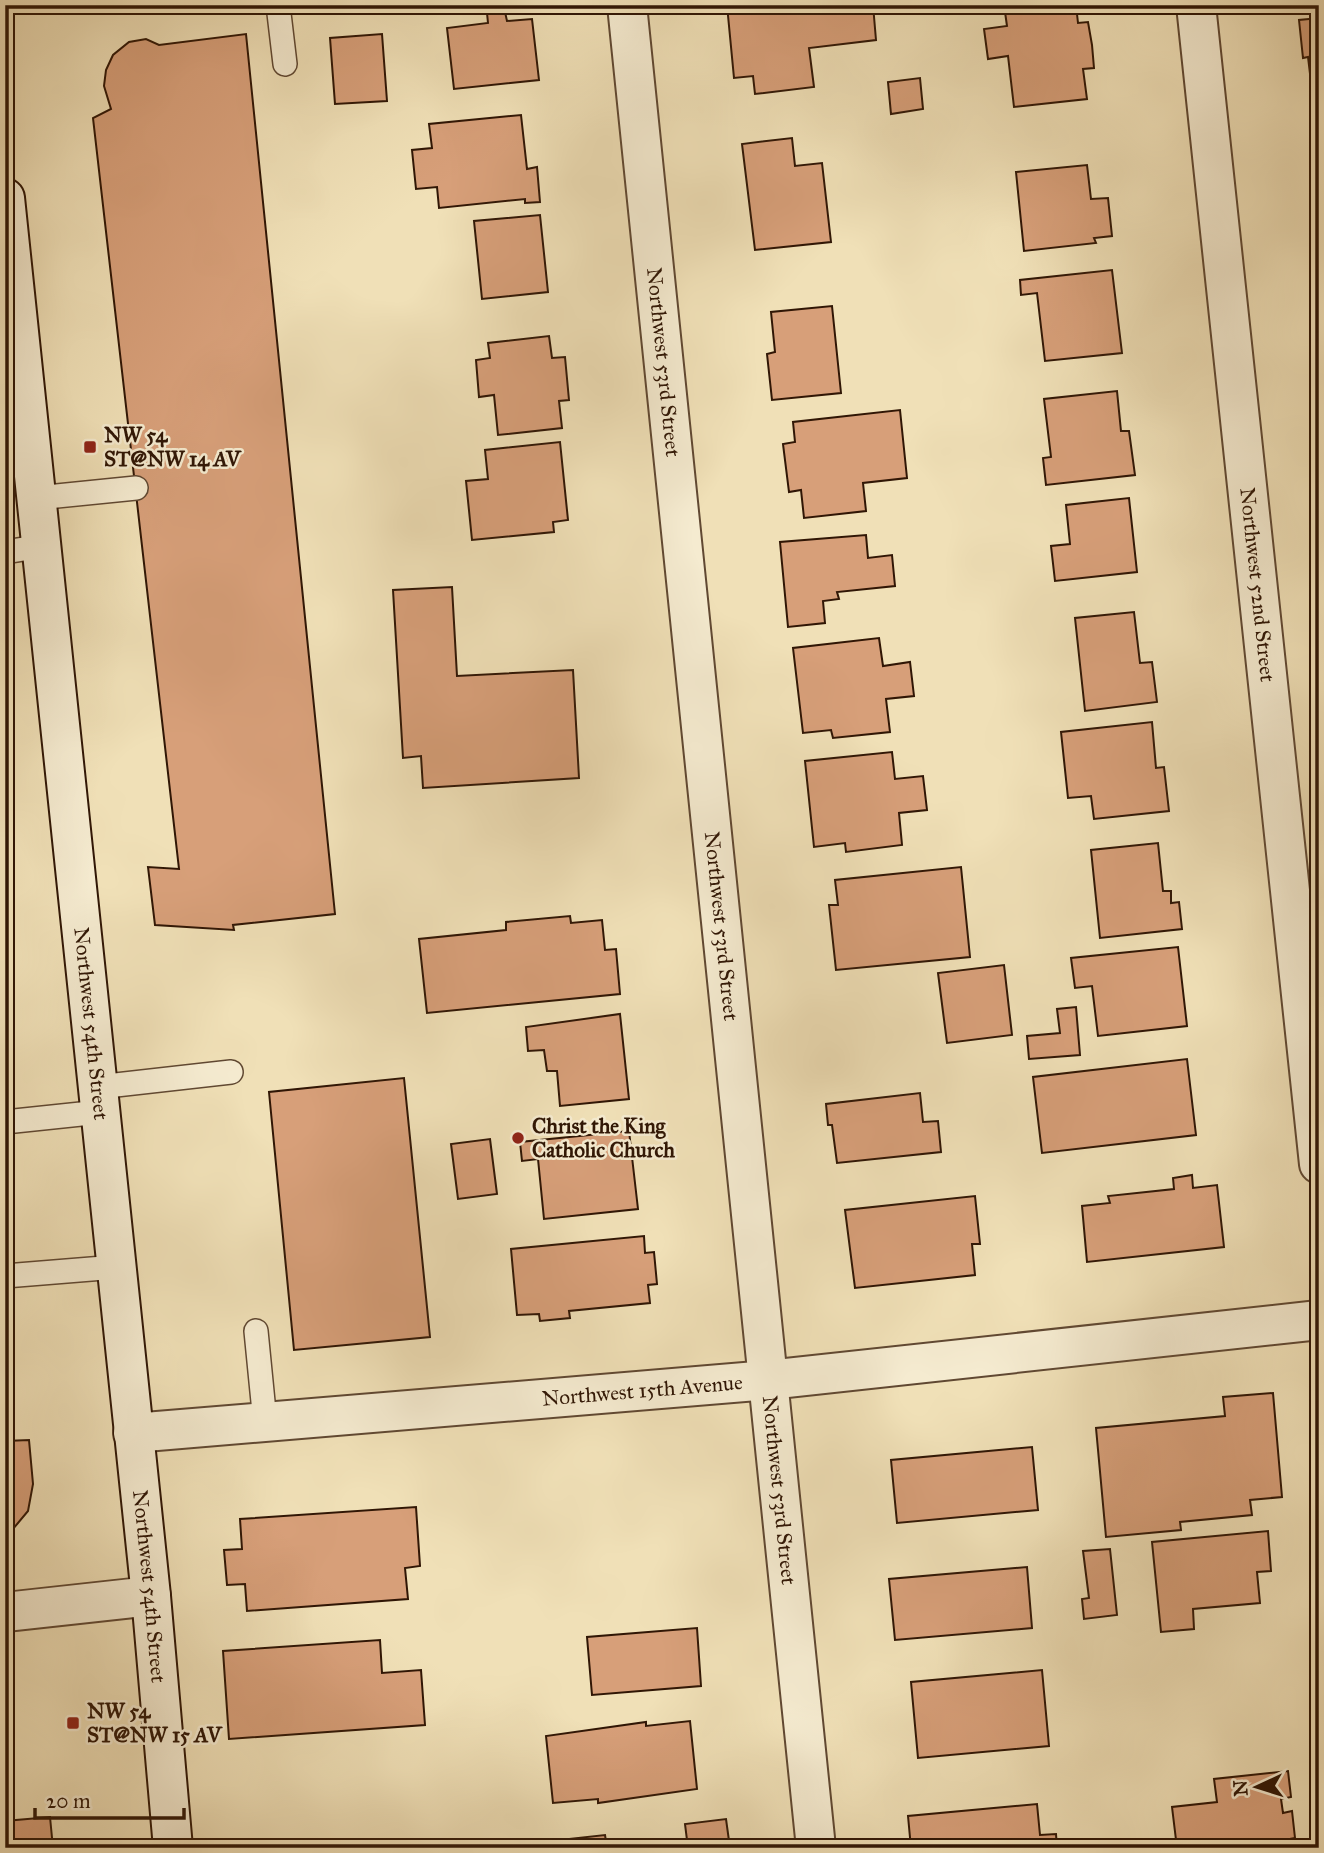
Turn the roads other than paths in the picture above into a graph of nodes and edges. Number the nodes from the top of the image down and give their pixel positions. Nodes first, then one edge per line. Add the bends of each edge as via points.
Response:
1 (278, 5) edge
2 (627, 5) edge
3 (1196, 5) edge
4 (285, 64) dead end
5 (5, 198) edge
6 (136, 488) dead end
7 (37, 498) junction
8 (23, 549) edge
9 (231, 1072) dead end
10 (99, 1099) junction
11 (5, 1122) edge
12 (1319, 1164) edge
13 (116, 1267) junction
14 (5, 1276) edge
15 (1319, 1320) edge
16 (256, 1331) dead end
17 (768, 1380) junction
18 (265, 1422) junction
19 (133, 1433) junction
20 (151, 1597) junction
21 (5, 1612) edge
22 (173, 1848) edge
23 (816, 1848) edge

1 - 4 lane
2 - 17 street, Northwest 53rd Street
3 - 12 street, Northwest 52nd Street
5 - 7 street, Northwest 54th Street
6 - 7 lane
7 - 8 street, Northwest 54th Street
8 - 10 street, Northwest 54th Street
9 - 10 lane
10 - 11 lane
10 - 13 street, Northwest 54th Street
13 - 14 lane
13 - 19 street, Northwest 54th Street
15 - 17 street, Northwest 15th Avenue
16 - 18 lane
17 - 18 street, Northwest 15th Avenue
17 - 23 street, Northwest 53rd Street
18 - 19 street, Northwest 15th Avenue
19 - 20 street, Northwest 54th Street
20 - 21 street
20 - 22 street, Northwest 54th Street

